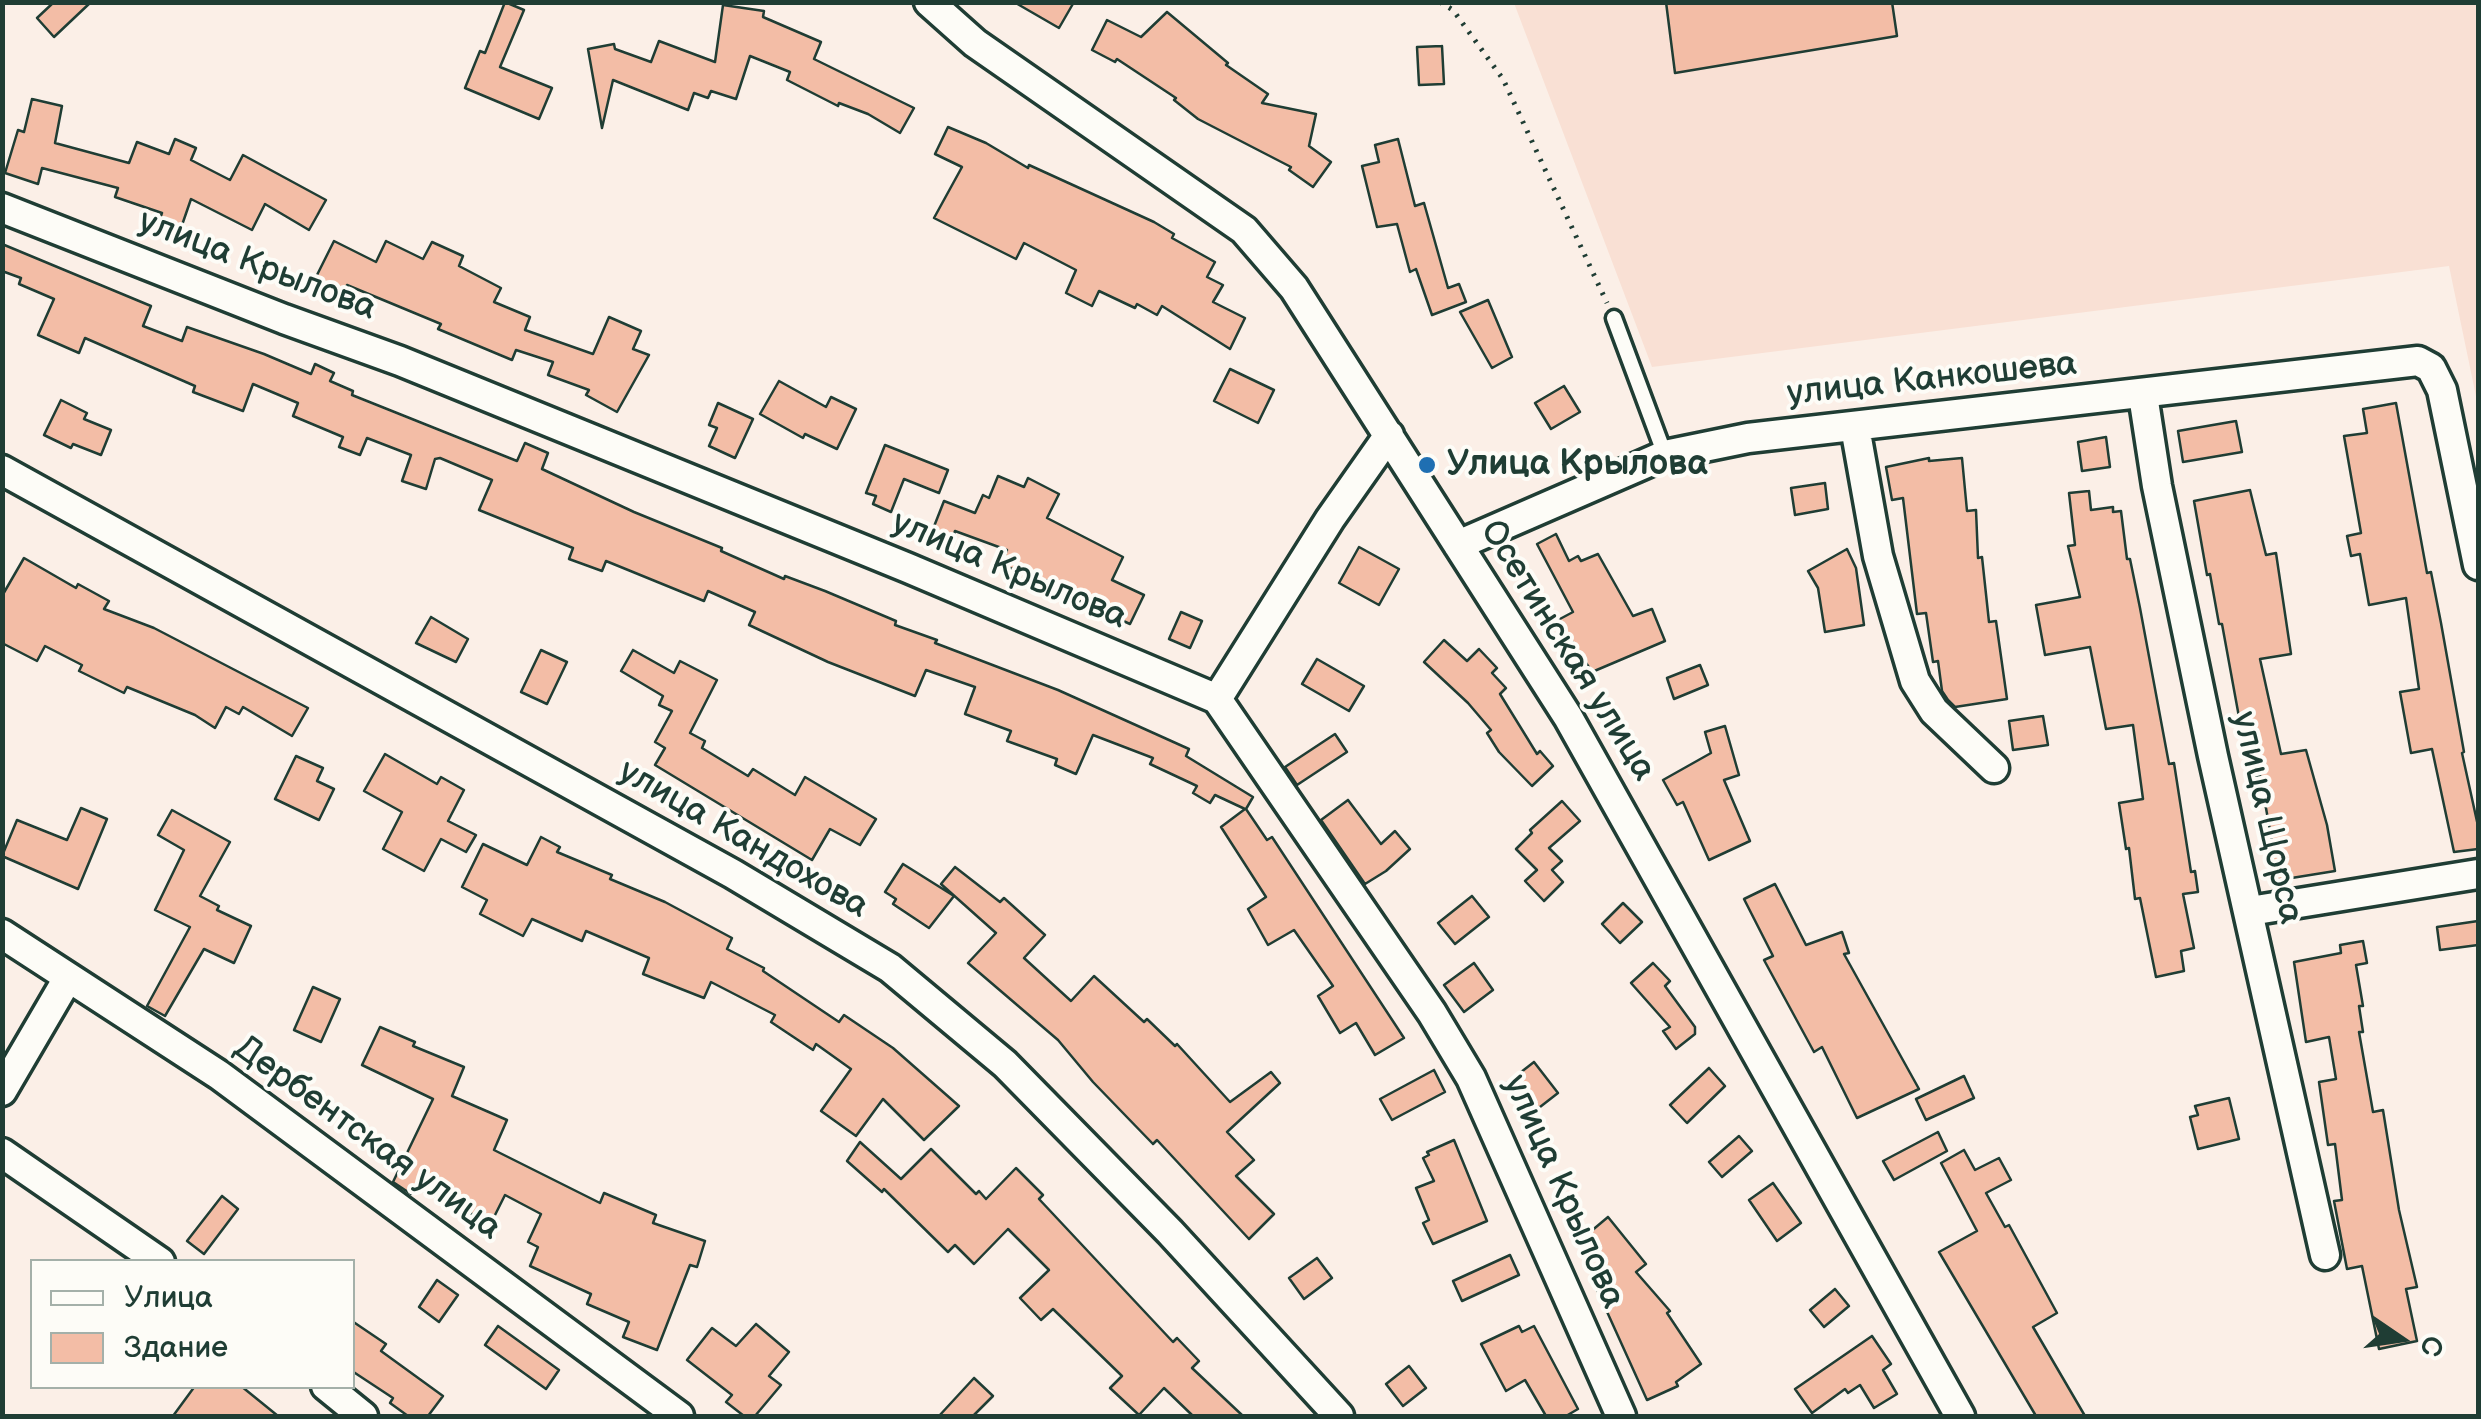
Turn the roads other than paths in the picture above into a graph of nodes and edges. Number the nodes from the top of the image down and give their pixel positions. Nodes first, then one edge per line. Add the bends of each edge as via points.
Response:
1 (928, 2) edge
2 (2, 208) edge
3 (1614, 318) road end
4 (2143, 395) junction
5 (1854, 427) junction
6 (1389, 435) junction
7 (1664, 455) junction
8 (2, 470) edge
9 (1458, 545) junction
10 (2478, 565) edge
11 (1217, 699) junction
12 (1994, 768) dead end
13 (2478, 874) edge
14 (2250, 911) junction
15 (2, 934) edge
16 (68, 978) junction
17 (2, 1091) edge
18 (2, 1154) edge
19 (2325, 1256) dead end
20 (156, 1259) edge
21 (330, 1389) edge
22 (363, 1416) edge
23 (679, 1416) edge
24 (1338, 1416) edge
25 (1620, 1416) edge
26 (1960, 1416) edge

1 - 6 street, Осетинская улица via 976,43 1244,230 1294,288
2 - 11 street, улица Крылова via 400,361
3 - 7 lane
4 - 5 street, улица Канкошева
4 - 10 street, улица Канкошева via 2418,361 2431,368 2442,390
4 - 14 street, улица Щорса via 2212,756
5 - 7 street, улица Канкошева
5 - 12 street via 1878,556 1915,681 1934,711
6 - 9 street, Осетинская улица
6 - 11 street
7 - 9 street, улица Канкошева
8 - 24 street, улица Кандохова via 733,874 890,968 1005,1064
9 - 26 street, Осетинская улица via 1568,717
11 - 25 street, улица Крылова via 1471,1078
13 - 14 street
14 - 19 street, улица Щорса
15 - 16 street, Дербентская улица
16 - 17 street
16 - 23 street, Дербентская улица via 219,1076
18 - 20 street
21 - 22 street

